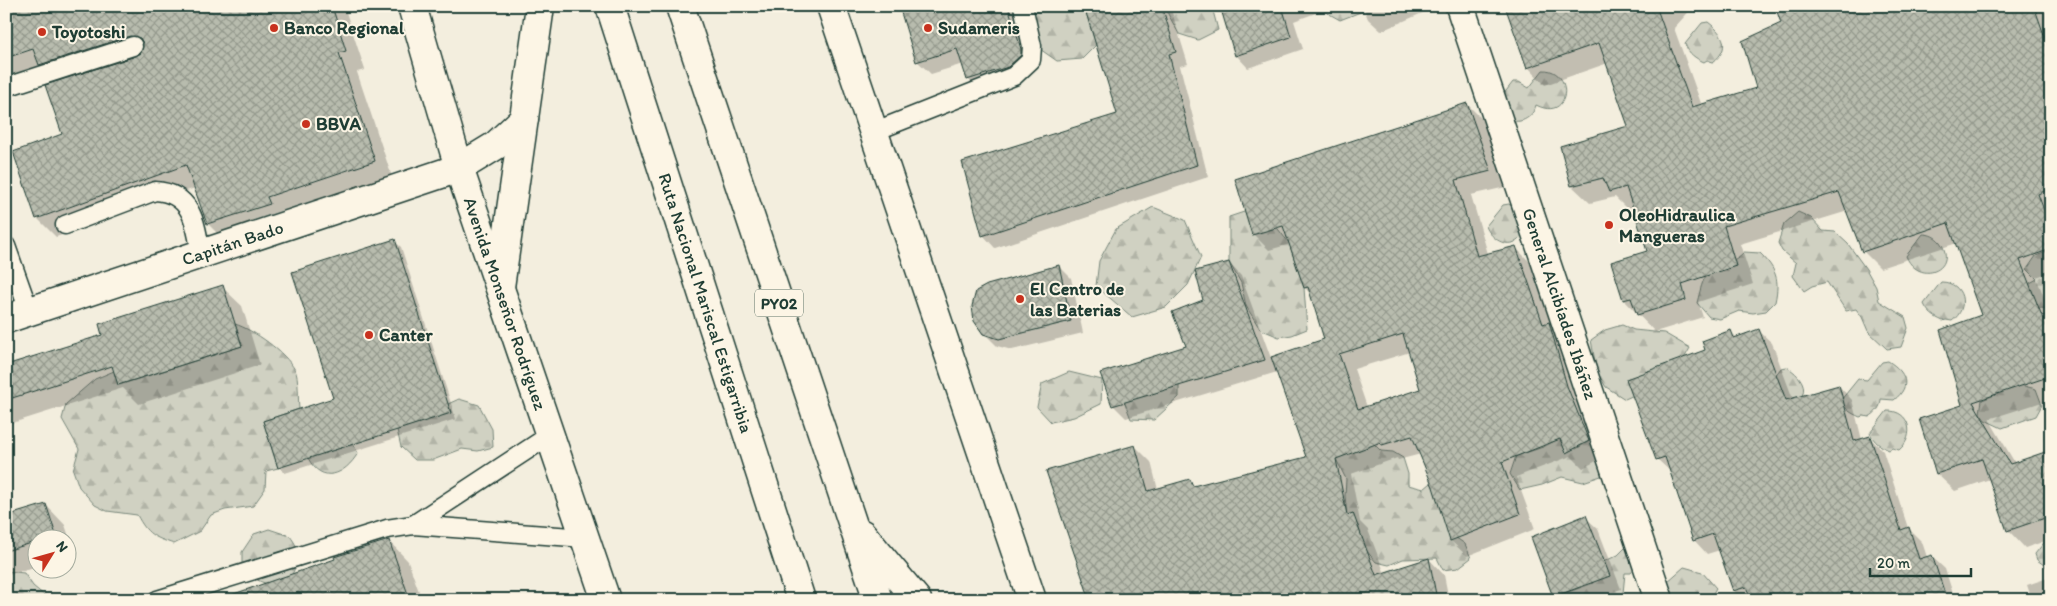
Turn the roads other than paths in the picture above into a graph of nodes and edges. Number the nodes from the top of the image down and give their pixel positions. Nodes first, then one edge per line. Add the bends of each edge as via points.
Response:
1 (412, 6) edge
2 (540, 6) edge
3 (610, 6) edge
4 (680, 6) edge
5 (831, 6) edge
6 (1022, 6) edge
7 (1460, 6) edge
8 (133, 46) dead end
9 (6, 87) edge
10 (524, 119) junction
11 (873, 132) junction
12 (459, 168) junction
13 (65, 225) dead end
14 (6, 246) edge
15 (201, 255) junction
16 (500, 287) junction
17 (18, 315) edge
18 (550, 435) junction
19 (853, 524) junction
20 (413, 525) junction
21 (585, 538) junction
22 (157, 600) edge
23 (606, 600) edge
24 (801, 600) edge
25 (878, 600) edge
26 (918, 600) edge
27 (1032, 600) edge
28 (1659, 600) edge

1 - 12 main road, Avenida Monseñor Rodríguez
2 - 10 main road
3 - 24 main road, Ruta Nacional Mariscal Estigarribia
4 - 19 main road, PY02
5 - 11 main road
6 - 11 lane via 1032,46 1031,60 1014,76
7 - 28 main road, General Alcibíades Ibáñez
8 - 9 lane
10 - 12 main road, Capitán Bado via 495,146
10 - 16 main road
11 - 27 main road
12 - 15 main road, Capitán Bado
12 - 16 main road, Avenida Monseñor Rodríguez
13 - 15 lane via 155,191 168,192 178,197 190,211
14 - 17 lane
15 - 17 main road, Capitán Bado
16 - 18 main road, Avenida Monseñor Rodríguez
18 - 20 lane
18 - 21 main road, Avenida Monseñor Rodríguez
19 - 25 main road, PY02
19 - 26 main road
20 - 21 lane
20 - 22 lane via 387,529
21 - 23 main road, Avenida Monseñor Rodríguez

